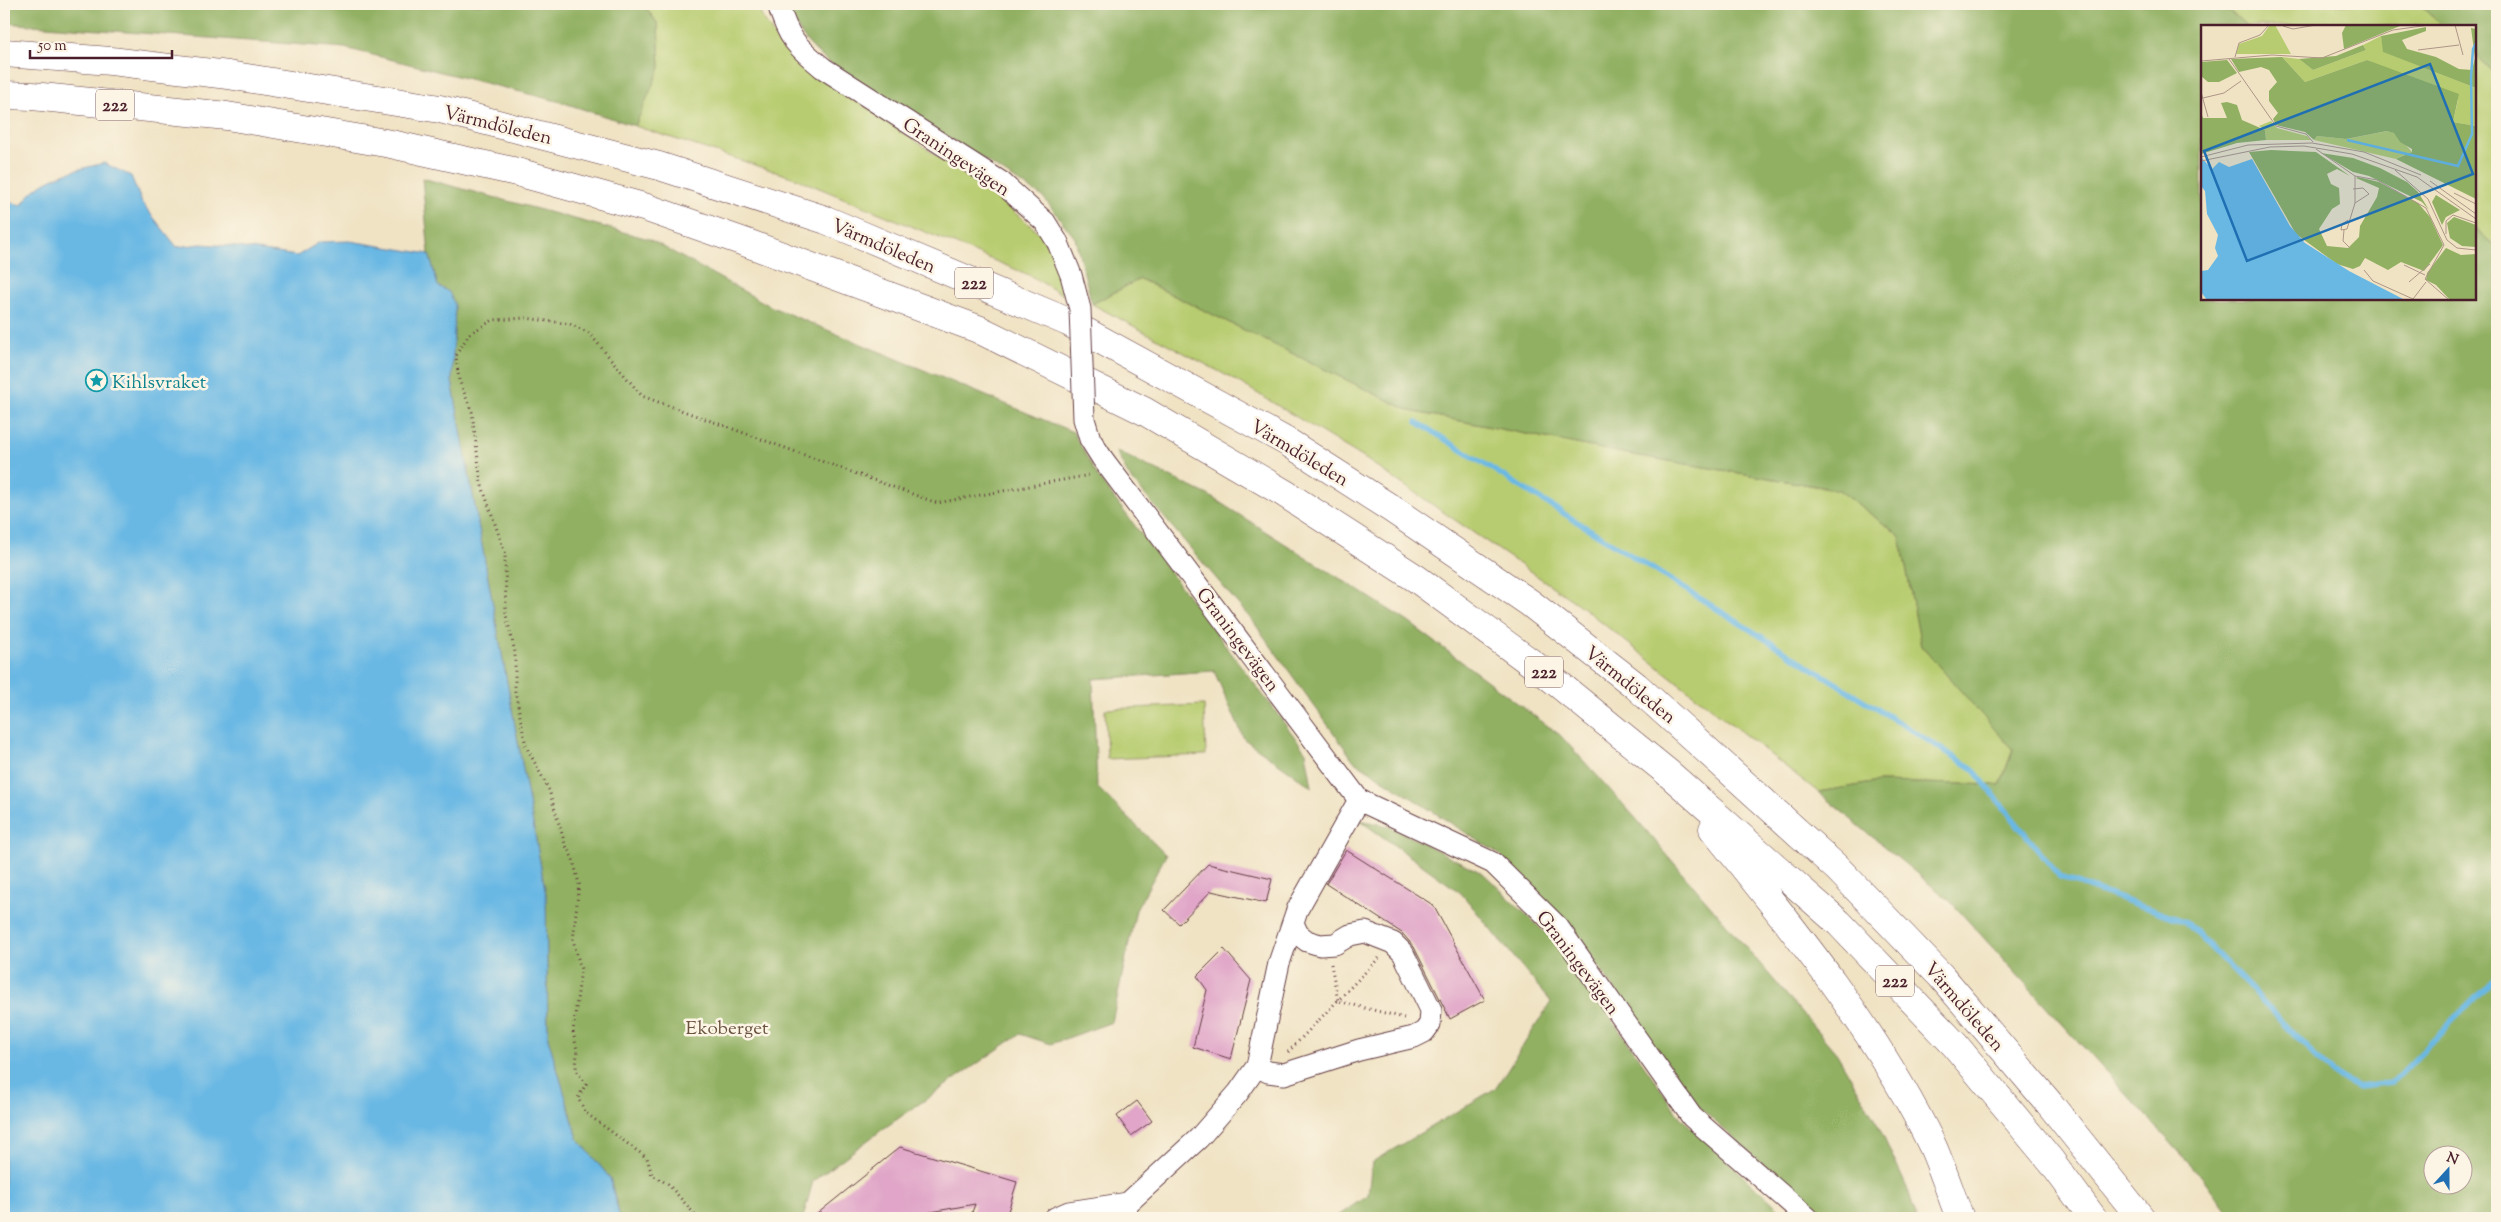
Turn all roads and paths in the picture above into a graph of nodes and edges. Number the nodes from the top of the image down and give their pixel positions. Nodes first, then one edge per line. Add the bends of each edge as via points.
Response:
1 (778, 4) edge
2 (4, 53) edge
3 (4, 95) edge
4 (1105, 462) junction
5 (1667, 772) junction
6 (1359, 800) junction
7 (1293, 923) junction
8 (1393, 944) junction
9 (1338, 1000) junction
10 (1429, 1025) junction
11 (1262, 1069) junction
12 (2049, 1103) junction
13 (1126, 1210) edge
14 (698, 1218) edge
15 (1055, 1218) edge
16 (1808, 1218) edge
17 (1960, 1218) edge
18 (2093, 1218) edge
19 (2140, 1218) edge
20 (2151, 1218) edge

1 - 4 street, Graningevägen, bridge via 796,46 823,68 1001,182 1045,222 1071,275 1080,309 1084,419 1090,439
2 - 12 highway, Värmdöleden / 222 via 228,75 440,109 660,166 826,220 1068,322 1289,443 1392,509 1530,603 1643,692 1837,868 1941,976
3 - 5 highway, Värmdöleden / 222 via 227,116 392,144 517,172 638,206 750,244 978,329 1144,411 1284,493 1417,579 1545,673
4 - 6 street, Graningevägen
4 - 14 path via 1091,474 937,503 642,396 589,333 570,324 526,318 493,320 469,334 456,356 459,380 472,412 481,483 505,554 506,615 516,652 515,690 526,746 549,790 579,884 574,940 581,969 573,1032 577,1050 576,1070 586,1084 578,1098 586,1113 647,1158 652,1175 668,1184
5 - 17 highway via 1797,933 1879,1050 1933,1148
5 - 18 highway, Värmdöleden / 222 via 1839,923 1955,1045 2051,1161
6 - 7 street
6 - 16 street, Graningevägen via 1493,863 1558,927 1692,1117
7 - 8 street via 1298,934 1320,945 1335,944 1350,935 1365,932
7 - 11 street via 1279,963
8 - 9 path
8 - 10 street via 1403,953 1431,1010
9 - 10 path
9 - 11 path
10 - 11 street via 1414,1037 1359,1050 1284,1074
11 - 13 street via 1199,1138
12 - 19 highway, Värmdöleden / 222
12 - 20 highway
13 - 15 street via 1070,1212

